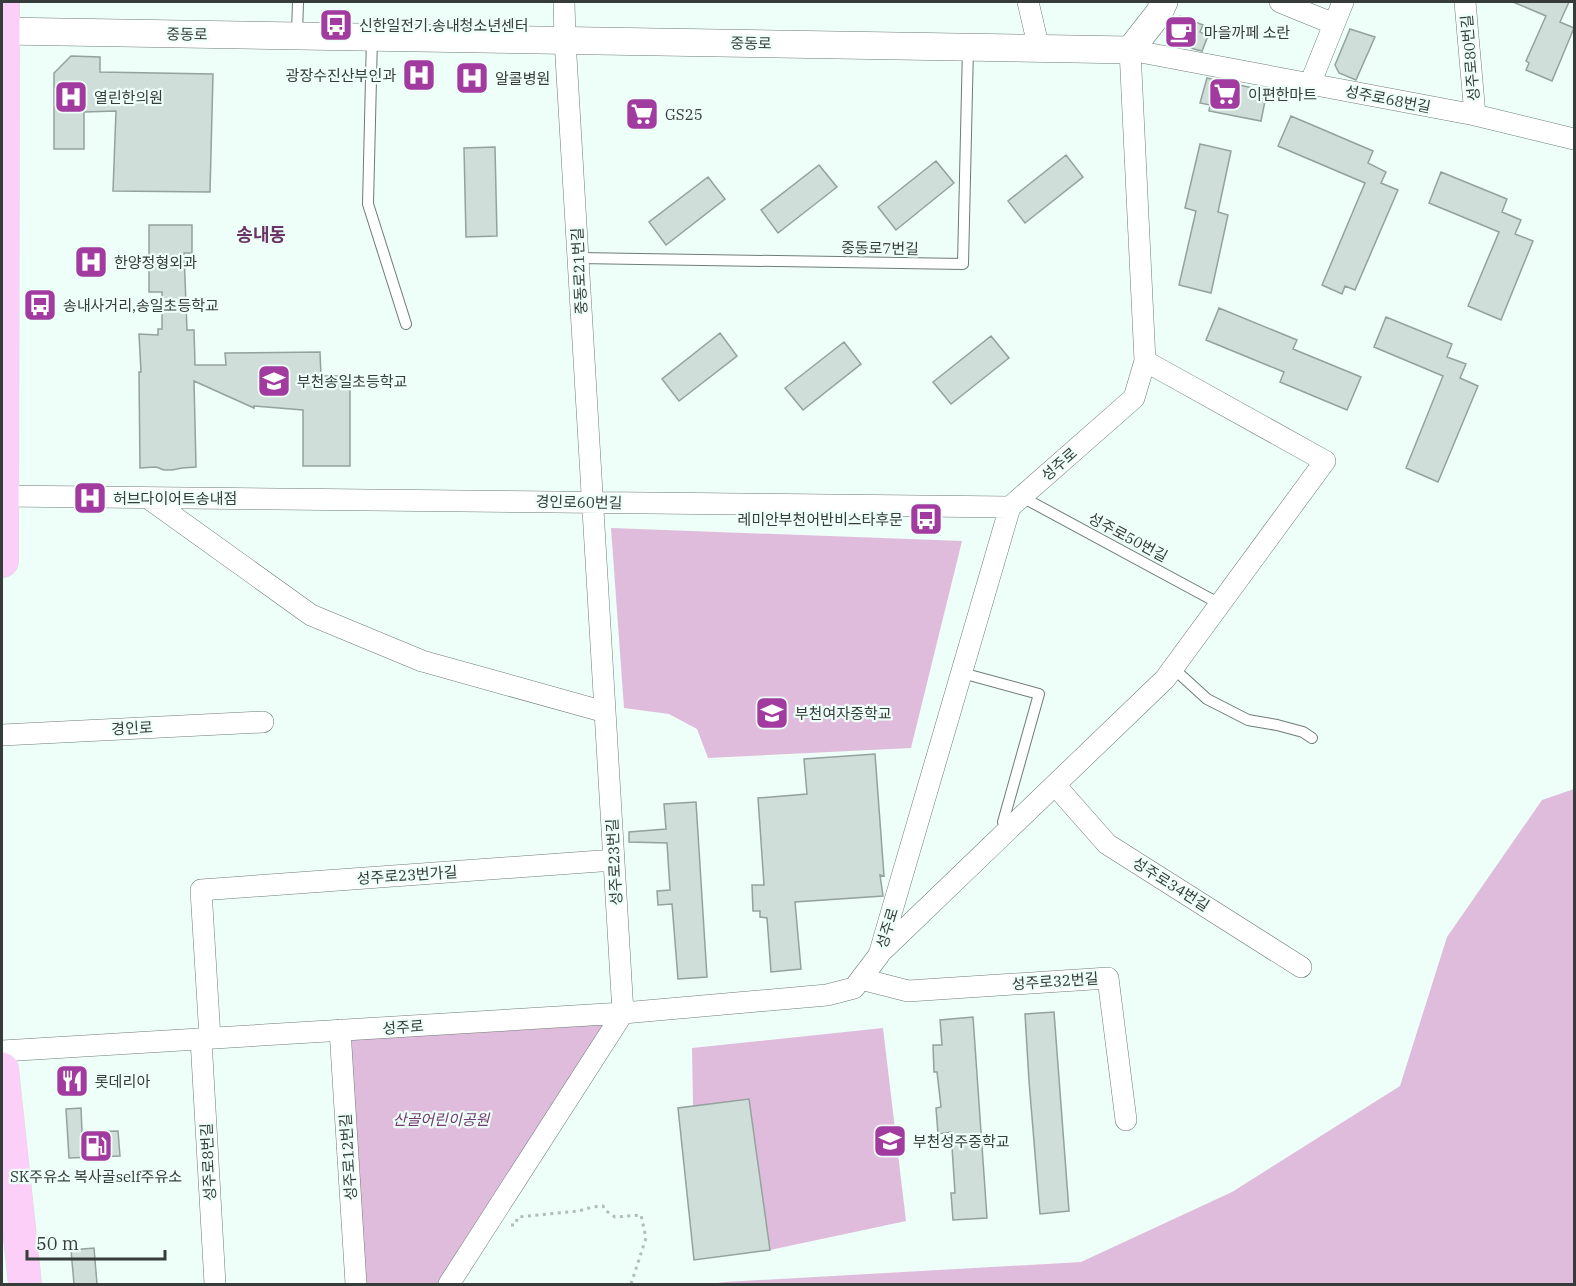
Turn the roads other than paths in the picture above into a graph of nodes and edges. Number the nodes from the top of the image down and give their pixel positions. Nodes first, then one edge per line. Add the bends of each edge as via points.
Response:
1 (298, 2) edge
2 (564, 2) edge
3 (1028, 2) edge
4 (1164, 2) edge
5 (1280, 2) edge
6 (1343, 2) edge
7 (1465, 2) edge
8 (3, 21) edge
9 (1334, 24) junction
10 (297, 35) junction
11 (372, 37) junction
12 (565, 40) junction
13 (968, 47) junction
14 (1039, 49) junction
15 (1130, 50) junction
16 (1310, 84) junction
17 (1474, 115) junction
18 (1575, 139) edge
19 (578, 258) junction
20 (406, 324) dead end
21 (1145, 361) junction
22 (2, 496) edge
23 (148, 498) junction
24 (593, 502) junction
25 (1016, 502) junction
26 (2, 561) edge
27 (1220, 604) junction
28 (1173, 668) junction
29 (962, 672) junction
30 (605, 712) junction
31 (263, 722) dead end
32 (2, 735) edge
33 (1312, 738) dead end
34 (1055, 785) junction
35 (1008, 831) junction
36 (614, 860) junction
37 (879, 955) junction
38 (1301, 967) dead end
39 (861, 979) junction
40 (623, 1013) junction
41 (340, 1030) junction
42 (206, 1039) junction
43 (2, 1051) edge
44 (2, 1070) edge
45 (1126, 1120) dead end
46 (25, 1284) edge
47 (215, 1284) edge
48 (356, 1284) edge
49 (449, 1284) edge

1 - 10 lane
2 - 12 street, 중동로21번길
3 - 14 street
4 - 15 street
5 - 9 street
6 - 9 street
7 - 17 street, 성주로80번길
8 - 10 street, 중동로
8 - 22 main road
9 - 16 street
10 - 11 street, 중동로
11 - 12 street, 중동로
11 - 20 lane via 368,204
12 - 13 street, 중동로
12 - 19 street, 중동로21번길
13 - 14 street, 중동로
13 - 19 lane, 중동로7번길 via 963,264
14 - 15 street, 중동로
15 - 16 street, 성주로68번길
15 - 21 street, 성주로
16 - 17 street, 성주로68번길
17 - 18 street, 성주로68번길
19 - 24 street, 중동로21번길
21 - 25 street, 성주로 via 1134,398
21 - 27 street via 1325,461
22 - 23 street, 경인로60번길
22 - 26 main road
23 - 24 street, 경인로60번길
23 - 30 street via 310,615 422,661
24 - 25 street, 경인로60번길
24 - 30 street, 성주로23번길
25 - 27 lane, 성주로50번길
25 - 29 street, 성주로
27 - 28 street
28 - 33 lane via 1206,699 1248,720 1303,732
28 - 34 street
29 - 35 lane via 1038,694 1003,822
29 - 37 street, 성주로
30 - 36 street, 성주로23번길
31 - 32 street, 경인로
34 - 35 street
34 - 38 street, 성주로34번길 via 1107,844
35 - 37 street
36 - 40 street, 성주로23번길
36 - 42 street, 성주로23번가길 via 201,890
37 - 39 street, 성주로
39 - 40 street, 성주로 via 854,988 827,995
39 - 45 street, 성주로32번길 via 908,991 1108,978
40 - 41 street, 성주로
40 - 49 street
41 - 42 street, 성주로
41 - 48 street, 성주로12번길
42 - 43 street, 성주로
42 - 47 street, 성주로8번길
44 - 46 main road

